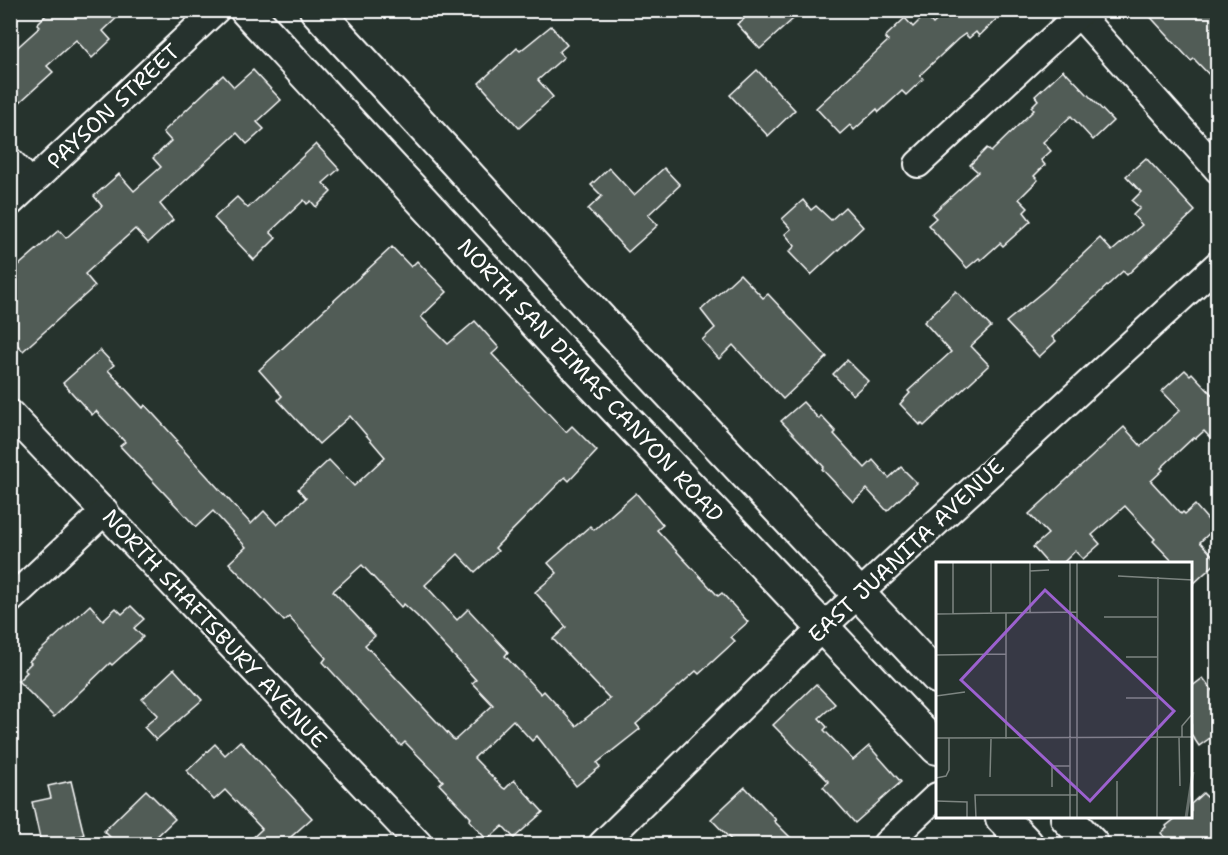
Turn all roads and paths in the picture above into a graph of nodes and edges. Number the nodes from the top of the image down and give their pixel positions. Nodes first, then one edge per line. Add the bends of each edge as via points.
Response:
1 (216, 10) edge
2 (246, 10) edge
3 (316, 10) edge
4 (1077, 12) edge
5 (10, 161) edge
6 (918, 164) dead end
7 (1218, 170) edge
8 (31, 183) junction
9 (10, 203) edge
10 (1218, 264) edge
11 (10, 413) edge
12 (105, 511) junction
13 (859, 592) junction
14 (10, 600) edge
15 (823, 627) junction
16 (936, 676) edge
17 (936, 747) edge
18 (936, 797) edge
19 (1003, 819) edge
20 (1068, 819) edge
21 (418, 844) edge
22 (602, 844) edge
23 (886, 844) edge
24 (1028, 844) edge
25 (1092, 844) edge

1 - 8 street, PAYSON STREET
2 - 15 main road, NORTH SAN DIMAS CANYON ROAD
3 - 13 main road via 601,320
4 - 6 street
4 - 7 street
5 - 8 street
8 - 9 street, PAYSON STREET
10 - 13 street, EAST JUANITA AVENUE
11 - 12 street, NORTH SHAFTSBURY AVENUE
12 - 14 street
12 - 21 street, NORTH SHAFTSBURY AVENUE
13 - 15 street, EAST JUANITA AVENUE
13 - 16 main road
15 - 17 main road, NORTH SAN DIMAS CANYON ROAD
15 - 22 street, EAST JUANITA AVENUE
18 - 23 street
19 - 24 main road
20 - 25 main road

